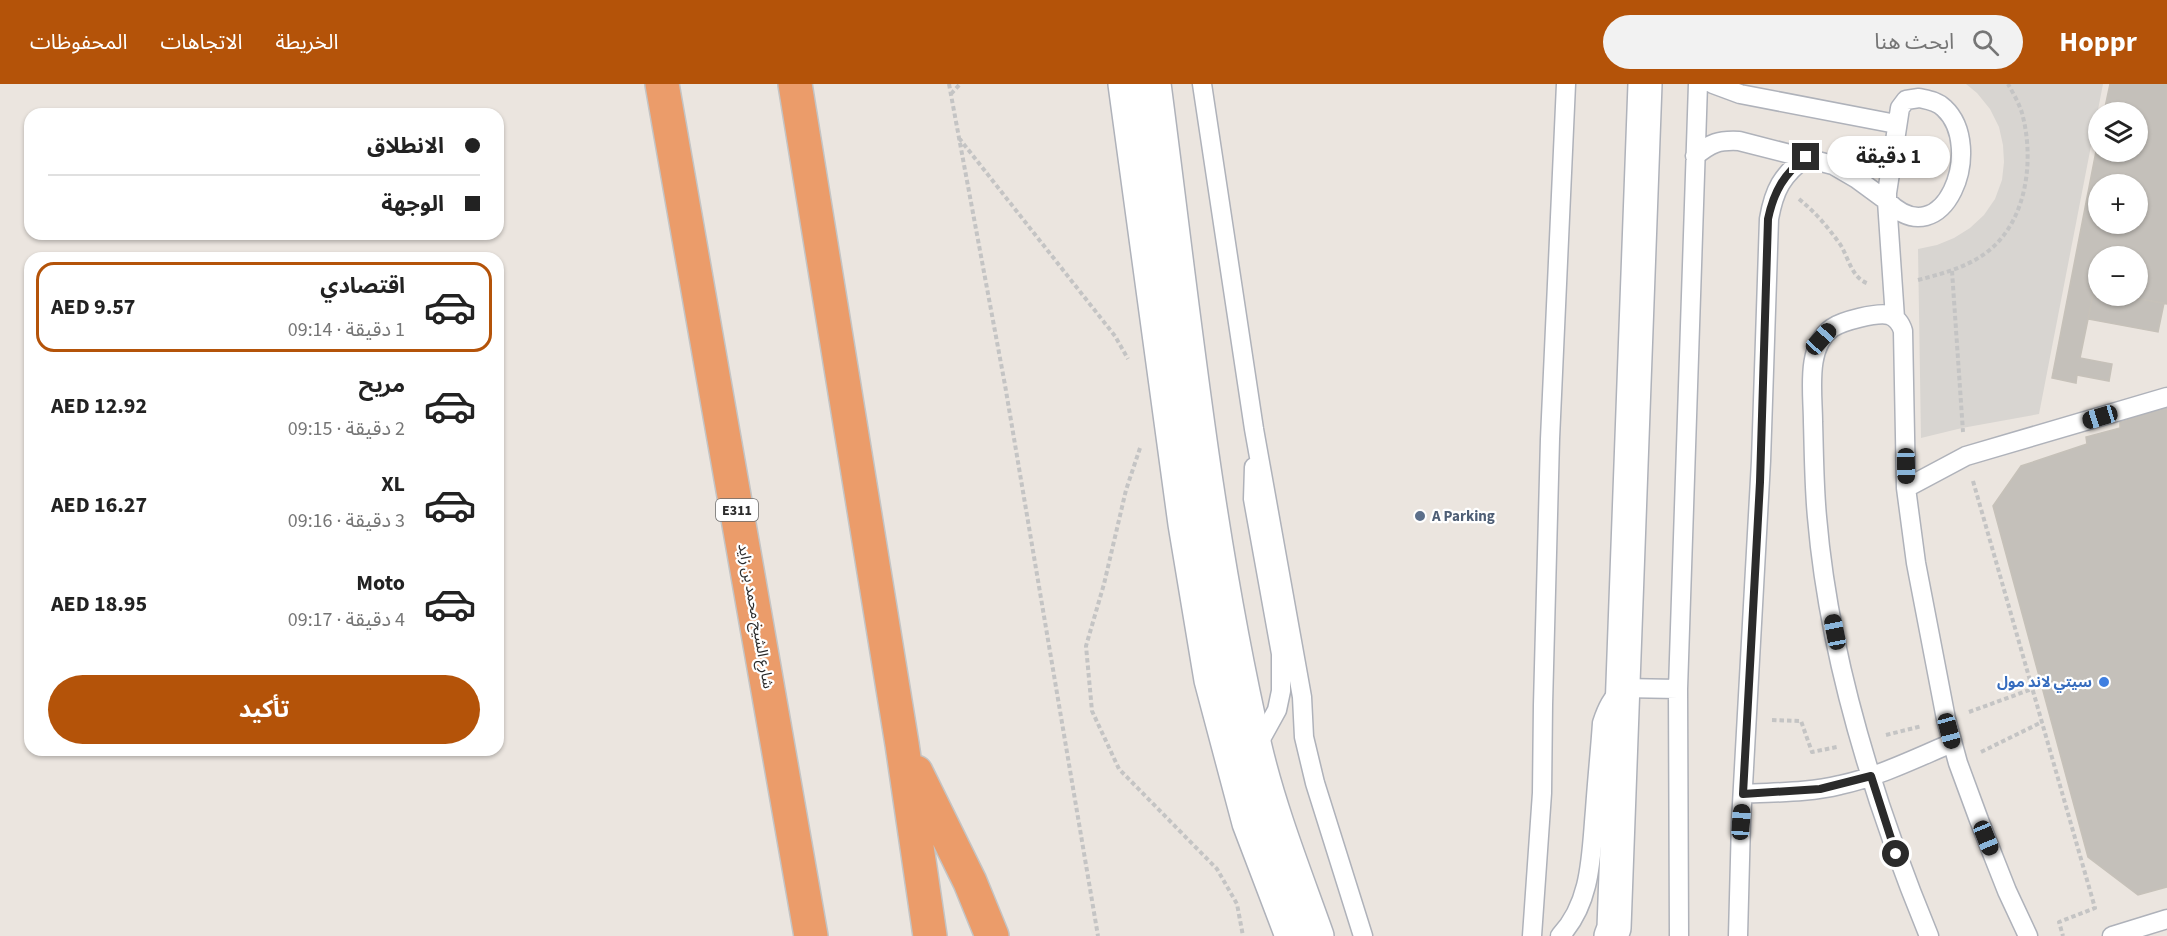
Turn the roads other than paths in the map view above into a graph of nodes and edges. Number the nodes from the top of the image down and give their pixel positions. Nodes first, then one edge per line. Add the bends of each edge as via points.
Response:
1 (662, 84) edge
2 (795, 84) edge
3 (1125, 84) edge
4 (1154, 84) edge
5 (1202, 84) edge
6 (1566, 84) edge
7 (1645, 84) edge
8 (1698, 84) edge
9 (1713, 84) edge
10 (1904, 92) edge
11 (1896, 124) junction
12 (1695, 156) junction
13 (1806, 157) junction
14 (1887, 201) junction
15 (1895, 318) junction
16 (2167, 397) edge
17 (1258, 448) junction
18 (1906, 488) junction
19 (1623, 688) junction
20 (1678, 688) junction
21 (1953, 743) junction
22 (902, 744) junction
23 (1256, 748) junction
24 (1871, 776) junction
25 (1743, 794) junction
26 (2167, 919) edge
27 (811, 936) edge
28 (930, 936) edge
29 (992, 936) edge
30 (1292, 936) edge
31 (1317, 936) edge
32 (1363, 936) edge
33 (1532, 936) edge
34 (1560, 936) edge
35 (1611, 936) edge
36 (1679, 936) edge
37 (1738, 936) edge
38 (1929, 936) edge
39 (2028, 936) edge
40 (2112, 936) edge

1 - 27 highway, شارع الشيخ محمد بن زايد / E311
2 - 22 highway
3 - 30 street via 1187,535 1211,680 1249,823
4 - 23 street via 1215,545
5 - 17 lane
6 - 33 lane via 1550,439 1542,793
7 - 19 street
8 - 12 lane
9 - 11 lane via 1740,94
10 - 11 lane
10 - 14 lane via 1944,107 1954,121 1961,148 1959,175 1944,207 1935,213 1903,215
11 - 14 lane
12 - 13 lane via 1722,140
12 - 20 lane
13 - 14 lane via 1833,165
13 - 25 lane via 1779,183 1768,219
14 - 15 lane
15 - 18 lane via 1904,331
15 - 24 lane via 1880,315 1832,327 1821,339 1814,358 1814,467 1821,550 1841,664
16 - 18 lane via 1966,456
17 - 23 lane via 1253,499 1282,672 1277,710
17 - 32 lane via 1298,675 1304,737
18 - 21 lane via 1916,563
19 - 20 lane
19 - 34 lane via 1610,703 1602,723 1585,889 1573,919
19 - 35 street
20 - 36 lane
21 - 24 lane
21 - 39 lane via 1983,831
22 - 28 highway
22 - 29 highway
23 - 31 street
24 - 25 lane via 1820,789
24 - 38 lane
25 - 37 lane
26 - 40 lane

